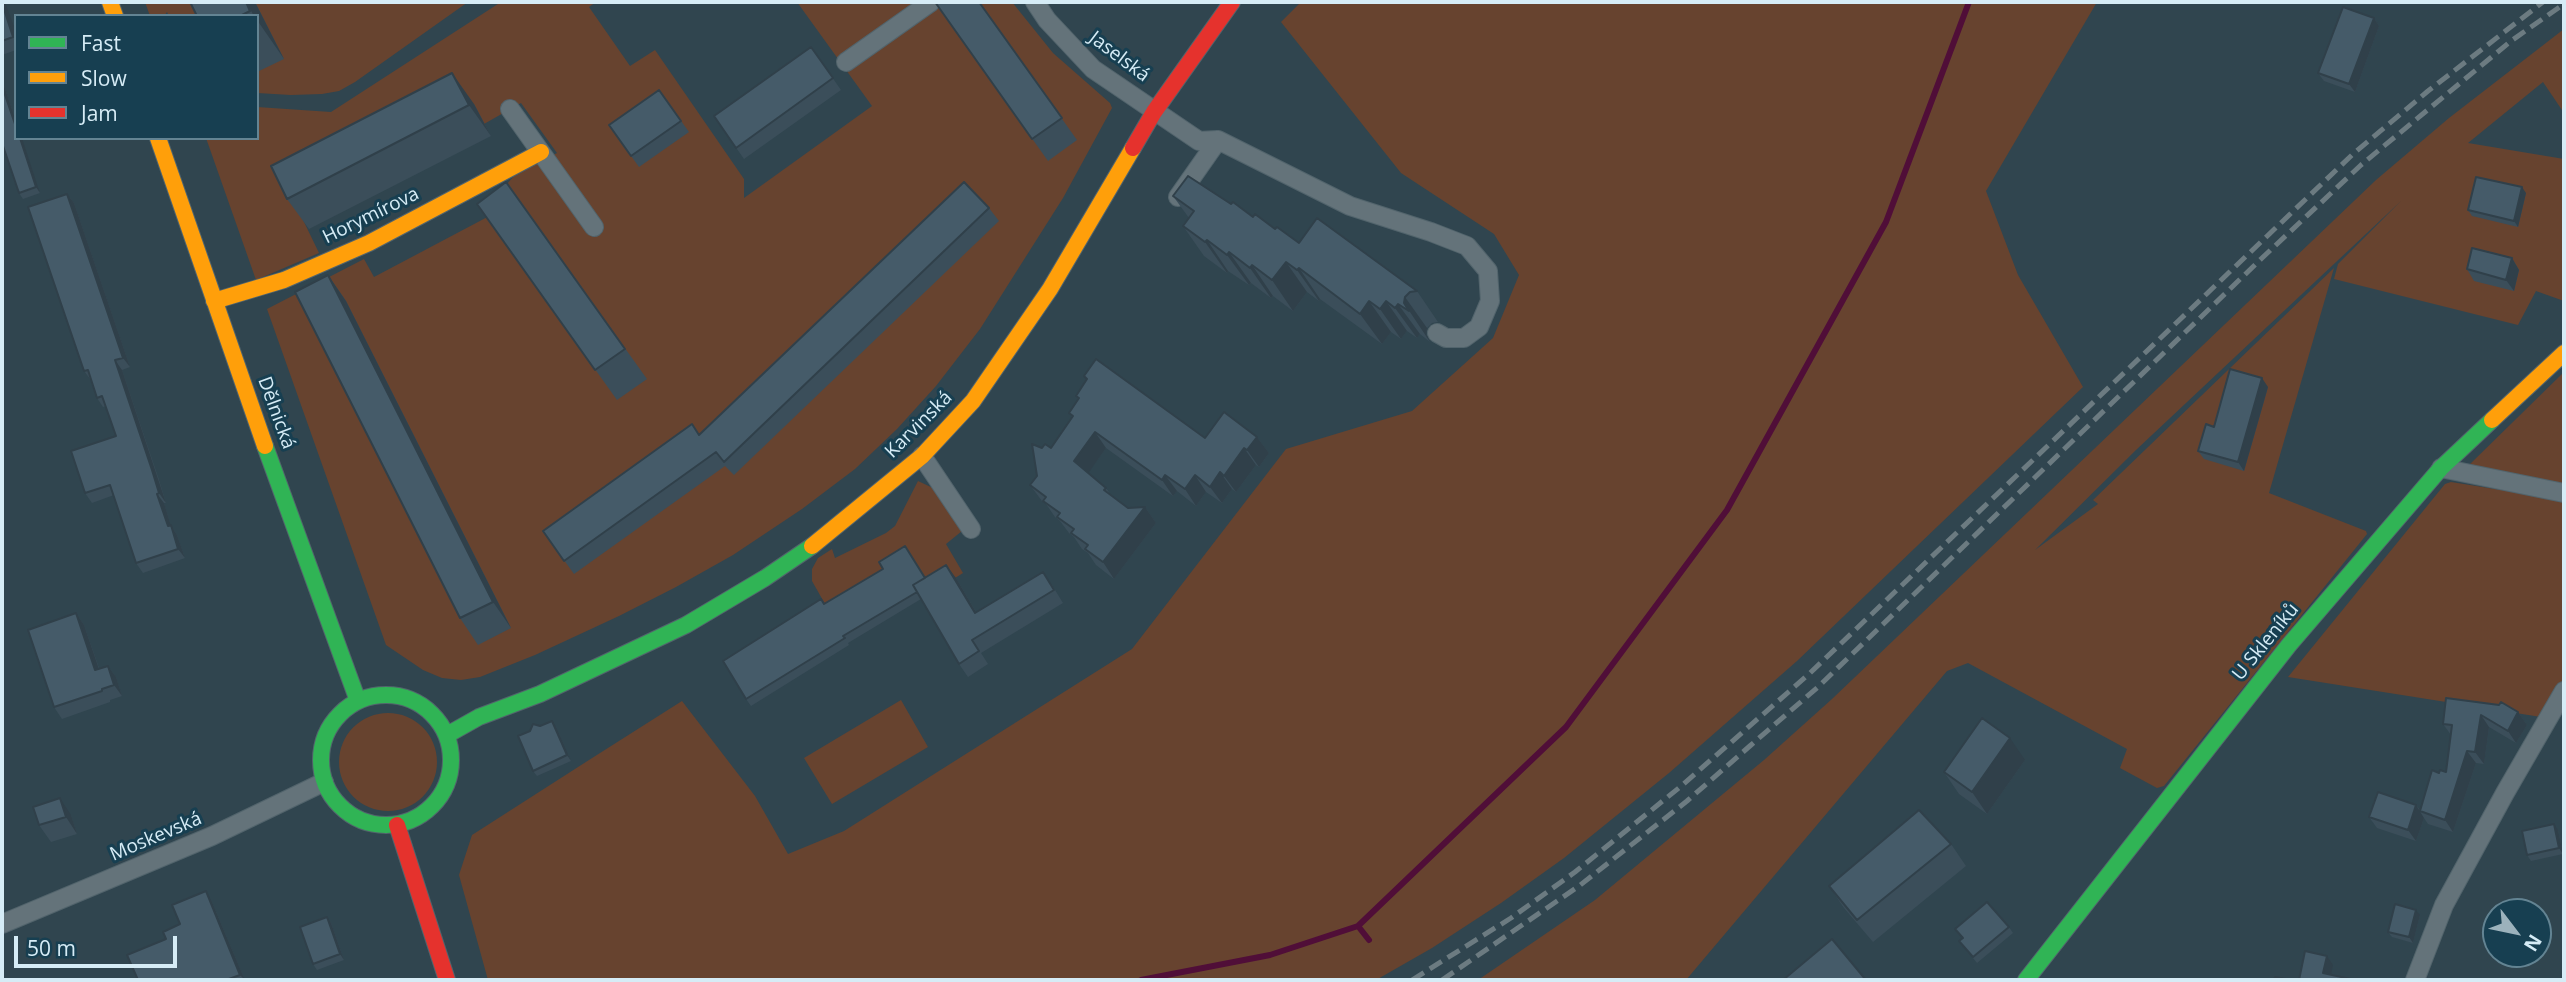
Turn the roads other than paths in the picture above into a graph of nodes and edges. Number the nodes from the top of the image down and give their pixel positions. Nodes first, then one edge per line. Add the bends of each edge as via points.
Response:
1 (932, 2) edge
2 (1035, 2) edge
3 (1232, 2) edge
4 (846, 62) dead end
5 (510, 109) dead end
6 (1154, 112) junction
7 (159, 140) edge
8 (1218, 140) junction
9 (541, 152) junction
10 (1178, 197) edge
11 (594, 227) dead end
12 (214, 301) junction
13 (1437, 333) dead end
14 (2564, 353) edge
15 (922, 456) junction
16 (2441, 468) junction
17 (2564, 493) edge
18 (971, 529) dead end
19 (2564, 691) edge
20 (358, 701) junction
21 (447, 734) junction
22 (324, 782) junction
23 (397, 825) junction
24 (2, 924) edge
25 (447, 980) edge
26 (2026, 980) edge
27 (2415, 980) edge

1 - 4 street
2 - 6 street, Jaselská via 1093,69
3 - 6 street, Karvinská
5 - 9 street
6 - 8 street, Jaselská via 1199,141
6 - 15 street, Karvinská via 1050,289 974,401
7 - 12 street, Dělnická
8 - 10 street
8 - 13 street, Jaselská via 1350,206 1467,246 1488,271 1490,301 1479,327 1464,338
9 - 11 street
9 - 12 street, Horymírova via 369,243 284,280
12 - 20 street, Dělnická
14 - 16 street, U Skleníků
15 - 18 street
15 - 21 street, Karvinská via 825,537 686,625
16 - 17 street
16 - 26 street, U Skleníků via 2289,645
19 - 27 street via 2444,905
20 - 21 street via 383,695 409,699 432,713
20 - 22 street via 345,709 327,732 320,760
21 - 23 street via 452,764 444,792 424,814
22 - 23 street via 350,815 373,824
22 - 24 street, Moskevská via 212,836
23 - 25 street

